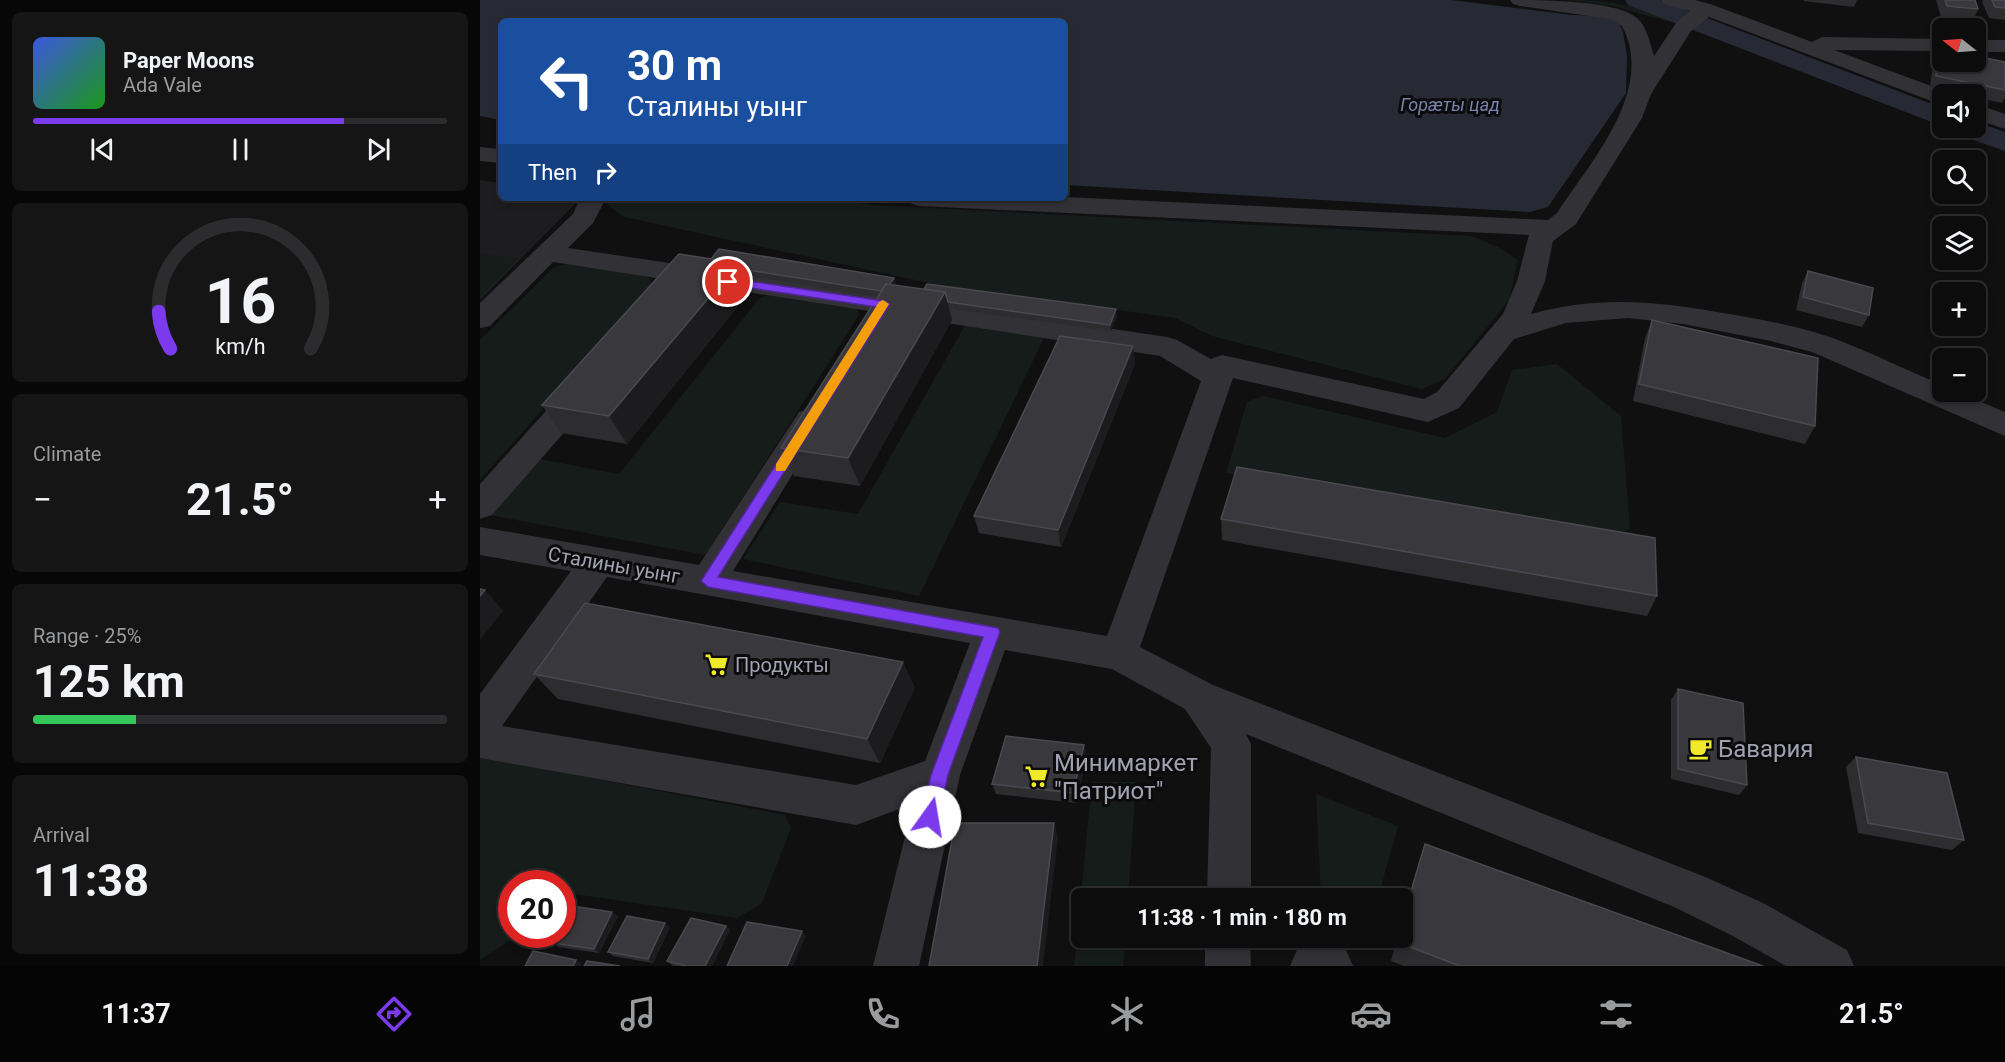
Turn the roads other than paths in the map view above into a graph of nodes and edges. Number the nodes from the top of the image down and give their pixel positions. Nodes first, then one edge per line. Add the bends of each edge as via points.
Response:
1 (1520, 0) edge
2 (1671, 0) edge
3 (1706, 9) junction
4 (1799, 43) junction
5 (1932, 45) edge
6 (1986, 46) edge
7 (2005, 46) edge
8 (1640, 94) junction
9 (1932, 94) edge
10 (1986, 115) edge
11 (2005, 122) edge
12 (480, 154) edge
13 (498, 156) edge
14 (592, 201) edge
15 (982, 201) edge
16 (1553, 228) junction
17 (547, 253) junction
18 (684, 275) junction
19 (660, 302) edge
20 (884, 304) junction
21 (480, 319) edge
22 (1504, 332) junction
23 (865, 334) edge
24 (605, 364) edge
25 (1218, 376) junction
26 (828, 393) edge
27 (2005, 425) edge
28 (480, 506) edge
29 (480, 542) edge
30 (598, 562) junction
31 (708, 581) junction
32 (993, 632) junction
33 (1119, 654) junction
34 (1199, 697) junction
35 (480, 725) edge
36 (480, 740) edge
37 (940, 775) junction
38 (1229, 888) edge
39 (1228, 948) edge
40 (896, 966) edge
41 (1228, 966) edge
42 (1313, 966) edge
43 (1330, 966) edge
44 (1831, 966) edge

1 - 8 street via 1603,10 1630,22 1643,56
2 - 3 street
3 - 4 street
3 - 8 street via 1683,27
4 - 5 street
4 - 9 street
6 - 7 street
8 - 16 street via 1630,118 1567,218
10 - 11 street
12 - 13 street
14 - 17 street via 584,217
15 - 16 street
16 - 22 street via 1540,238 1532,281 1516,317
17 - 18 street
17 - 21 street
18 - 19 street
18 - 20 street
20 - 23 street
20 - 25 street via 1167,347
22 - 25 street via 1448,400 1428,411 1222,365
22 - 27 street via 1565,314 1628,309 1772,331 1822,345
24 - 28 street
25 - 33 street
26 - 31 street
29 - 30 street, Сталины уынг
30 - 31 street, Сталины уынг
30 - 35 street
31 - 32 street, Сталины уынг
32 - 33 street, Сталины уынг
32 - 37 street
33 - 34 street, Сталины уынг
34 - 38 street via 1231,744
34 - 44 street, Сталины уынг via 1688,891
36 - 37 street via 856,805
37 - 40 street
39 - 41 street
42 - 43 street

